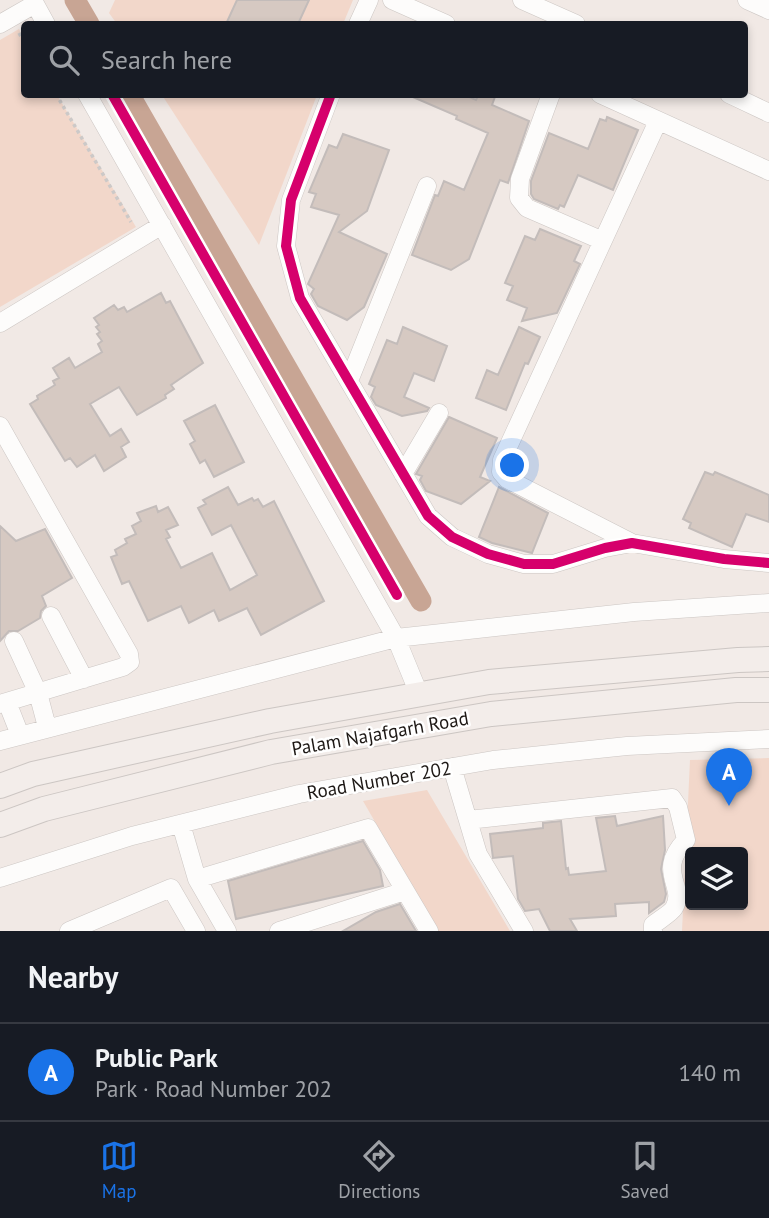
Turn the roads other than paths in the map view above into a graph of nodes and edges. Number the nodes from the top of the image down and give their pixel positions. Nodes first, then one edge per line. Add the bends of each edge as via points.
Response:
1 (369, 0) edge
2 (392, 0) edge
3 (522, 0) edge
4 (747, 0) edge
5 (33, 2) edge
6 (769, 10) edge
7 (44, 21) edge
8 (359, 21) edge
9 (439, 21) edge
10 (569, 21) edge
11 (0, 24) edge
12 (89, 98) edge
13 (329, 98) edge
14 (550, 98) edge
15 (609, 98) edge
16 (737, 98) edge
17 (769, 113) edge
18 (658, 121) junction
19 (769, 171) edge
20 (427, 186) dead end
21 (162, 226) junction
22 (603, 240) junction
23 (0, 323) edge
24 (349, 381) junction
25 (439, 413) dead end
26 (0, 426) edge
27 (403, 474) junction
28 (632, 543) junction
29 (769, 563) edge
30 (769, 603) edge
31 (51, 616) dead end
32 (396, 638) junction
33 (14, 641) dead end
34 (769, 659) edge
35 (84, 679) junction
36 (769, 690) edge
37 (38, 693) junction
38 (419, 694) junction
39 (4, 703) edge
40 (47, 727) junction
41 (20, 735) junction
42 (769, 739) edge
43 (0, 741) edge
44 (452, 767) junction
45 (0, 786) edge
46 (468, 820) junction
47 (181, 824) junction
48 (0, 825) edge
49 (0, 878) edge
50 (197, 879) junction
51 (405, 891) junction
52 (69, 931) edge
53 (196, 931) edge
54 (227, 931) edge
55 (279, 931) edge
56 (429, 931) edge
57 (524, 931) edge
58 (653, 931) edge

1 - 8 street
2 - 9 street
3 - 10 street
4 - 6 street
5 - 7 street
5 - 11 street
12 - 21 street
13 - 24 street via 291,200 286,246 300,298
14 - 22 street via 520,179 519,198 527,208
15 - 18 street
16 - 17 street
18 - 19 street
18 - 22 street
20 - 24 street
21 - 23 street
21 - 32 street
22 - 28 street via 502,460 501,472
24 - 27 street
25 - 27 street
26 - 35 street via 129,654 130,663 123,667
27 - 28 street via 428,516 452,537 500,557 524,564 553,564
28 - 29 street
30 - 32 street via 634,612
31 - 35 street
32 - 38 street
32 - 40 street
33 - 37 street
34 - 38 main road, Palam Najafgarh Road via 489,681
35 - 37 street
36 - 48 main road, Palam Najafgarh Road via 491,715 271,752 44,809
37 - 39 street
37 - 40 street
38 - 45 main road, Palam Najafgarh Road via 270,721 33,774
39 - 41 street
40 - 41 street
41 - 43 street
42 - 44 street, Road Number 202 via 626,746
44 - 46 street
44 - 47 street, Road Number 202 via 299,794
46 - 57 street via 478,854
46 - 58 street via 672,798 686,840 671,861 677,897 674,909 653,925
47 - 49 street, Road Number 202
47 - 50 street
50 - 51 street via 368,828
50 - 54 street
51 - 55 street
51 - 56 street
52 - 53 street via 172,888

